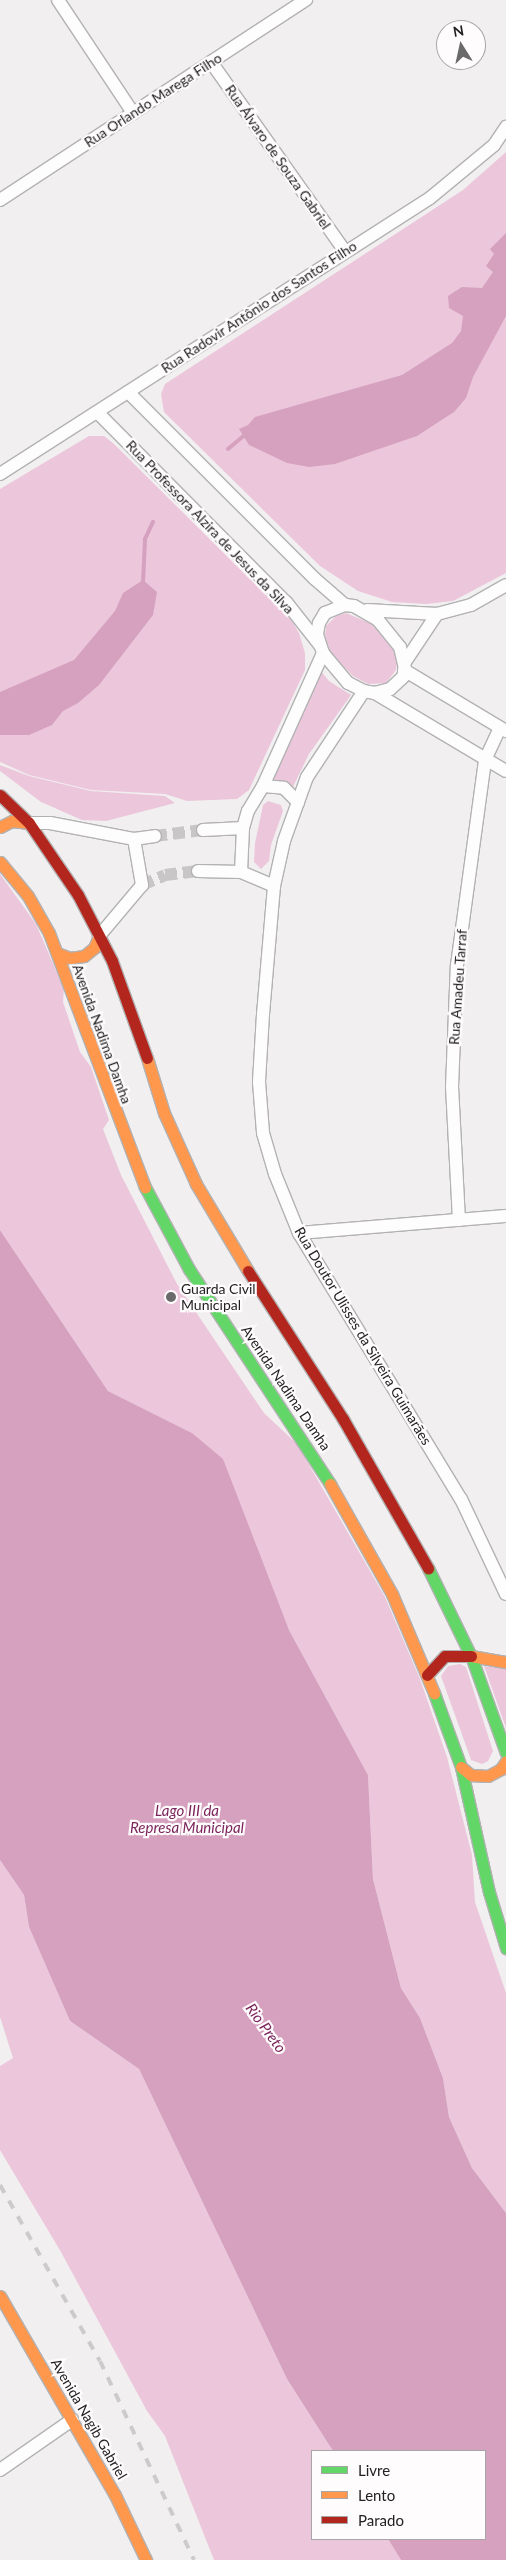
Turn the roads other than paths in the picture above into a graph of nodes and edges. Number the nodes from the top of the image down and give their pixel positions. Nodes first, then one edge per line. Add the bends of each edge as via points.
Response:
1 (58, 0) edge
2 (306, 0) edge
3 (211, 62) junction
4 (133, 113) junction
5 (506, 127) edge
6 (0, 200) edge
7 (345, 251) junction
8 (128, 392) junction
9 (96, 412) junction
10 (0, 474) edge
11 (506, 585) edge
12 (345, 605) junction
13 (362, 610) junction
14 (437, 614) junction
15 (321, 649) junction
16 (405, 666) junction
17 (370, 692) junction
18 (503, 730) edge
19 (485, 760) junction
20 (506, 771) edge
21 (263, 786) junction
22 (0, 794) edge
23 (298, 802) junction
24 (29, 823) junction
25 (0, 827) edge
26 (243, 828) junction
27 (203, 830) tunnel mouth
28 (155, 836) tunnel mouth
29 (134, 839) junction
30 (0, 862) edge
31 (198, 871) tunnel mouth
32 (240, 872) junction
33 (274, 886) junction
34 (99, 936) junction
35 (57, 952) junction
36 (506, 1216) edge
37 (459, 1220) junction
38 (299, 1233) junction
39 (506, 1594) edge
40 (471, 1656) junction
41 (506, 1662) edge
42 (427, 1676) junction
43 (506, 1753) edge
44 (506, 1761) edge
45 (461, 1767) junction
46 (506, 1948) edge
47 (0, 2296) edge
48 (72, 2420) junction
49 (0, 2470) edge
50 (146, 2560) edge

1 - 4 street
2 - 3 street, Rua Orlando Marega Filho
3 - 4 street, Rua Orlando Marega Filho
3 - 7 street, Rua Álvaro de Souza Gabriel
4 - 6 street, Rua Orlando Marega Filho
5 - 7 street, Rua Radovir Antônio dos Santos Filho via 494,145 464,172 430,198
7 - 8 street, Rua Radovir Antônio dos Santos Filho
8 - 9 street, Rua Radovir Antônio dos Santos Filho
8 - 12 street
9 - 10 street, Rua Radovir Antônio dos Santos Filho
9 - 15 street, Rua Professora Alzira de Jesus da Silva via 286,602
11 - 14 street via 471,604
12 - 13 street
12 - 15 street via 325,613 319,623
13 - 14 street
13 - 16 street via 391,632
14 - 16 street
15 - 17 street via 348,682
15 - 21 street
16 - 17 street via 403,677 390,689
16 - 18 street
17 - 19 street
17 - 23 street, Rua Doutor Ulisses da Silveira Guimarães via 307,777
18 - 19 street, Rua Amadeu Tarraf
19 - 20 street
19 - 37 street, Rua Amadeu Tarraf via 457,965 452,1087
21 - 23 street via 284,788
21 - 26 street via 248,810
22 - 24 main road
23 - 33 street, Rua Doutor Ulisses da Silveira Guimarães via 284,841
24 - 25 main road via 12,821
24 - 29 street
24 - 34 main road via 68,879
26 - 27 street
26 - 32 street
28 - 29 street
29 - 34 street via 142,885
30 - 35 main road, Avenida Nadima Damha via 28,896
31 - 32 street
32 - 33 street
33 - 38 street, Rua Doutor Ulisses da Silveira Guimarães via 258,1082 263,1133 275,1174
34 - 35 main road via 94,948 84,956 70,958
34 - 40 main road via 137,1025 170,1128 207,1206 382,1482 434,1574
35 - 42 main road, Avenida Nadima Damha via 116,1118 151,1203 189,1269 340,1497 392,1594
36 - 37 street
37 - 38 street
38 - 39 street, Rua Doutor Ulisses da Silveira Guimarães via 460,1499
40 - 41 main road
40 - 42 main road via 445,1656
40 - 43 main road
42 - 45 main road, Avenida Nadima Damha
44 - 45 main road via 501,1769 488,1776 472,1775
45 - 46 main road, Avenida Nadima Damha via 489,1892
47 - 48 main road, Avenida Nagib Gabriel
48 - 49 street
48 - 50 main road, Avenida Nagib Gabriel

